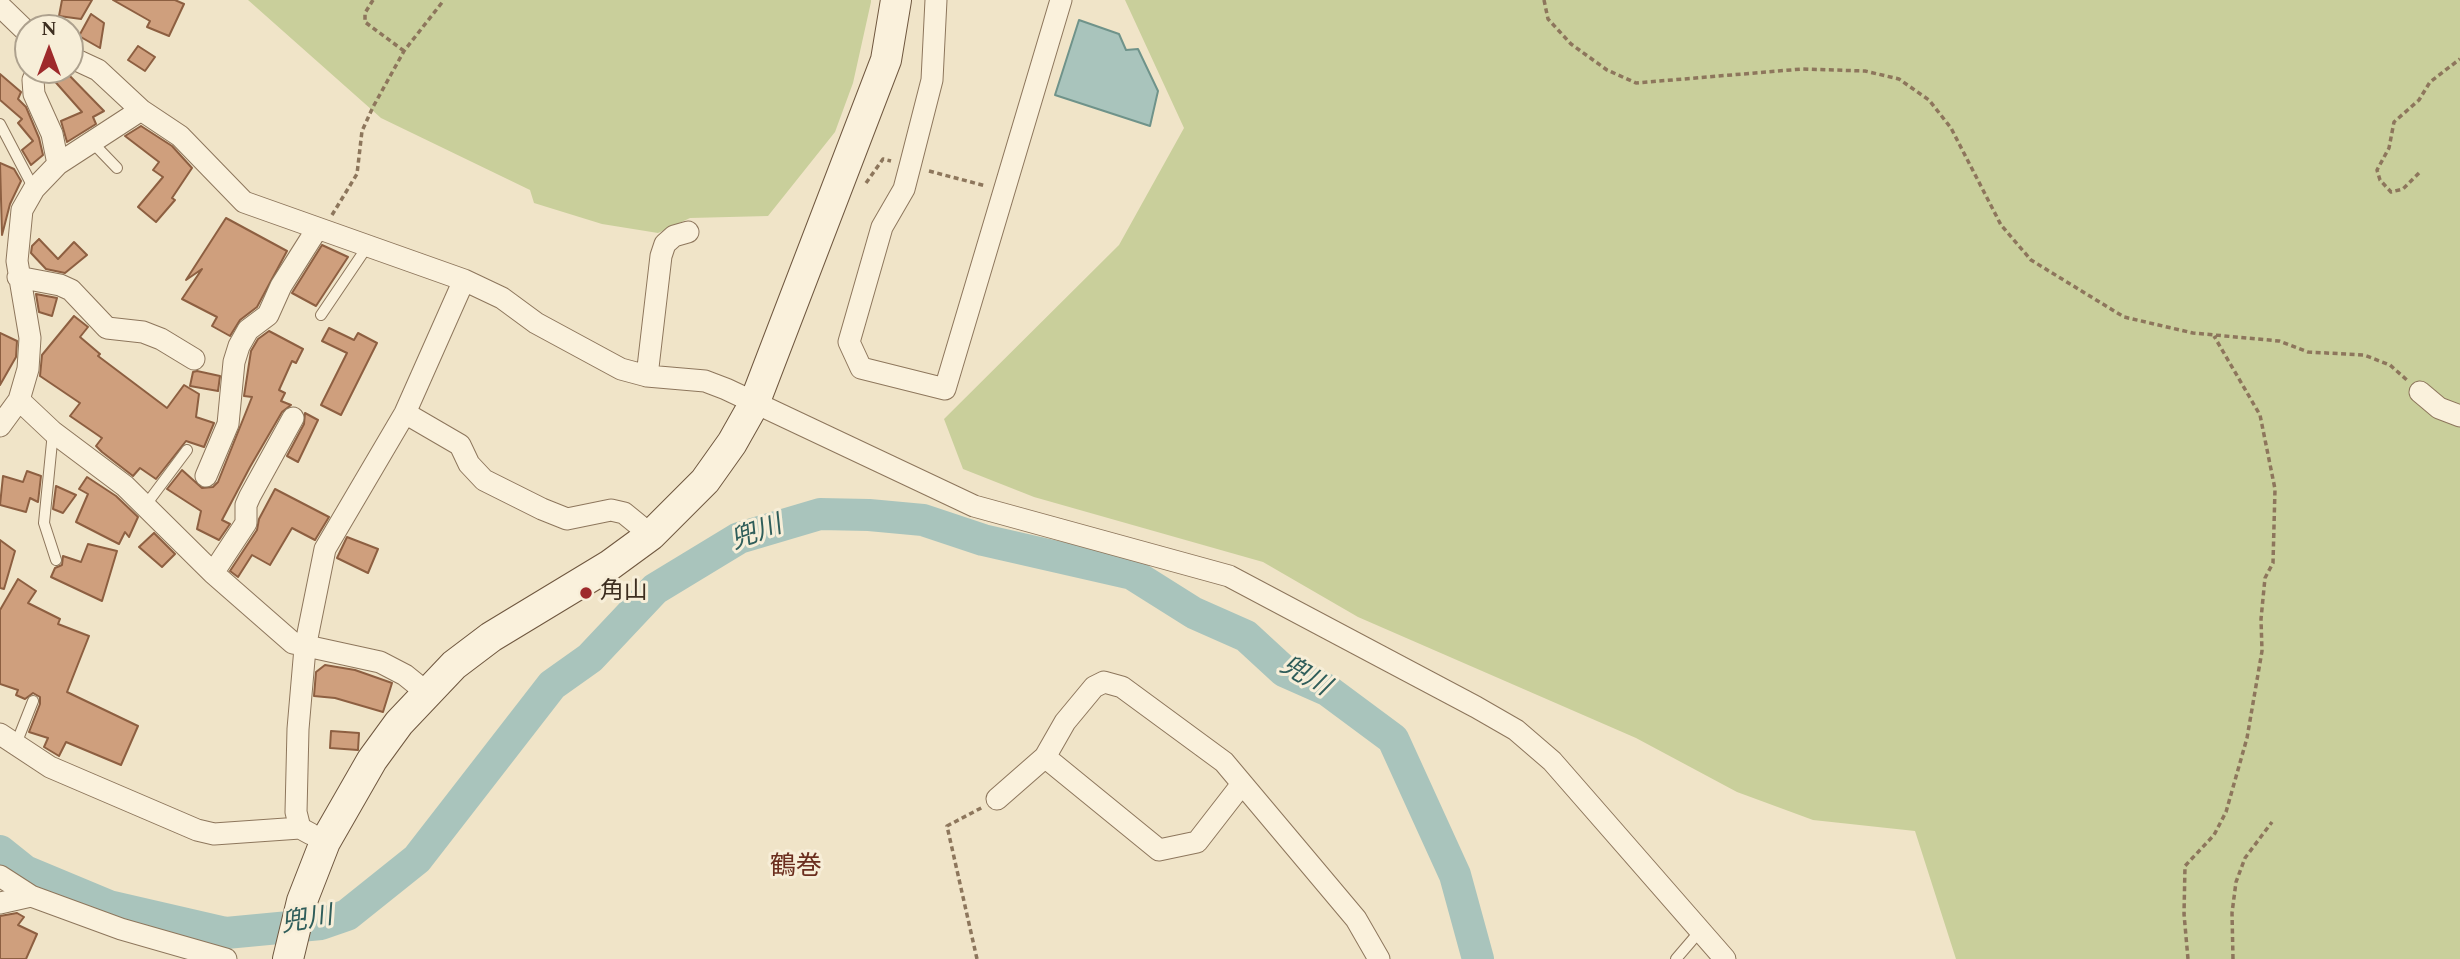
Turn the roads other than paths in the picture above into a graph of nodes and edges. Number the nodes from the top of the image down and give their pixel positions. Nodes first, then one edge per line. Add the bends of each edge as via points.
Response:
1 (896, 0) edge
2 (936, 0) edge
3 (1061, 0) edge
4 (0, 6) edge
5 (14, 20) edge
6 (84, 64) edge
7 (33, 84) edge
8 (141, 110) junction
9 (0, 124) edge
10 (91, 141) junction
11 (58, 164) junction
12 (117, 168) dead end
13 (34, 189) junction
14 (318, 230) junction
15 (688, 232) dead end
16 (367, 247) junction
17 (12, 265) edge
18 (464, 280) junction
19 (321, 315) dead end
20 (194, 359) dead end
21 (647, 376) junction
22 (2420, 392) road end
23 (19, 400) junction
24 (754, 404) junction
25 (404, 413) junction
26 (2460, 416) edge
27 (293, 418) dead end
28 (0, 426) edge
29 (53, 432) junction
30 (187, 450) dead end
31 (206, 476) dead end
32 (145, 506) junction
33 (651, 535) junction
34 (56, 560) dead end
35 (213, 573) junction
36 (305, 648) junction
37 (426, 692) junction
38 (33, 701) dead end
39 (8, 739) edge
40 (1045, 757) junction
41 (1242, 784) junction
42 (997, 799) road end
43 (316, 839) junction
44 (0, 876) edge
45 (31, 896) junction
46 (0, 903) edge
47 (1700, 931) junction
48 (290, 952) edge
49 (226, 959) edge
50 (1378, 959) edge
51 (1676, 959) edge
52 (1725, 959) edge

1 - 24 street via 886,60
2 - 3 street via 932,80 904,189 882,227 849,342 861,368 945,389
4 - 5 street
6 - 8 street via 98,70
7 - 11 street
8 - 10 street
8 - 14 street via 180,136 244,202
9 - 13 lane
10 - 11 street
10 - 12 lane
11 - 13 street
13 - 17 street via 19,223
14 - 16 street
14 - 31 street via 268,315 248,330 239,346 228,424
15 - 21 street via 674,236 661,256
16 - 18 street
16 - 19 lane
17 - 20 street via 71,290 107,328 143,332
17 - 23 street via 30,338
18 - 21 street via 621,369
18 - 25 street
21 - 24 street via 705,381
22 - 26 street via 2439,408
23 - 28 street
23 - 29 street
24 - 33 street via 705,481
24 - 47 street via 974,506 1229,576 1476,707 1516,730 1552,761
25 - 33 street via 460,444 469,464 484,480 542,509 567,519 611,510 624,513
25 - 36 street via 325,549
27 - 35 street via 250,496 246,523
29 - 32 street
29 - 34 lane via 44,523
30 - 32 lane
32 - 35 street
33 - 37 street via 491,637
35 - 36 street via 293,643
36 - 37 street via 380,662
36 - 43 street via 296,812
37 - 43 street
38 - 39 lane
39 - 43 street via 50,767 197,830
40 - 41 street via 1159,850 1198,842
40 - 41 street via 1065,722 1094,687 1104,682 1122,687 1224,762
40 - 42 street
41 - 50 street via 1356,919
43 - 48 street
44 - 45 street
45 - 46 street
45 - 49 street via 108,925
47 - 51 lane
47 - 52 street

